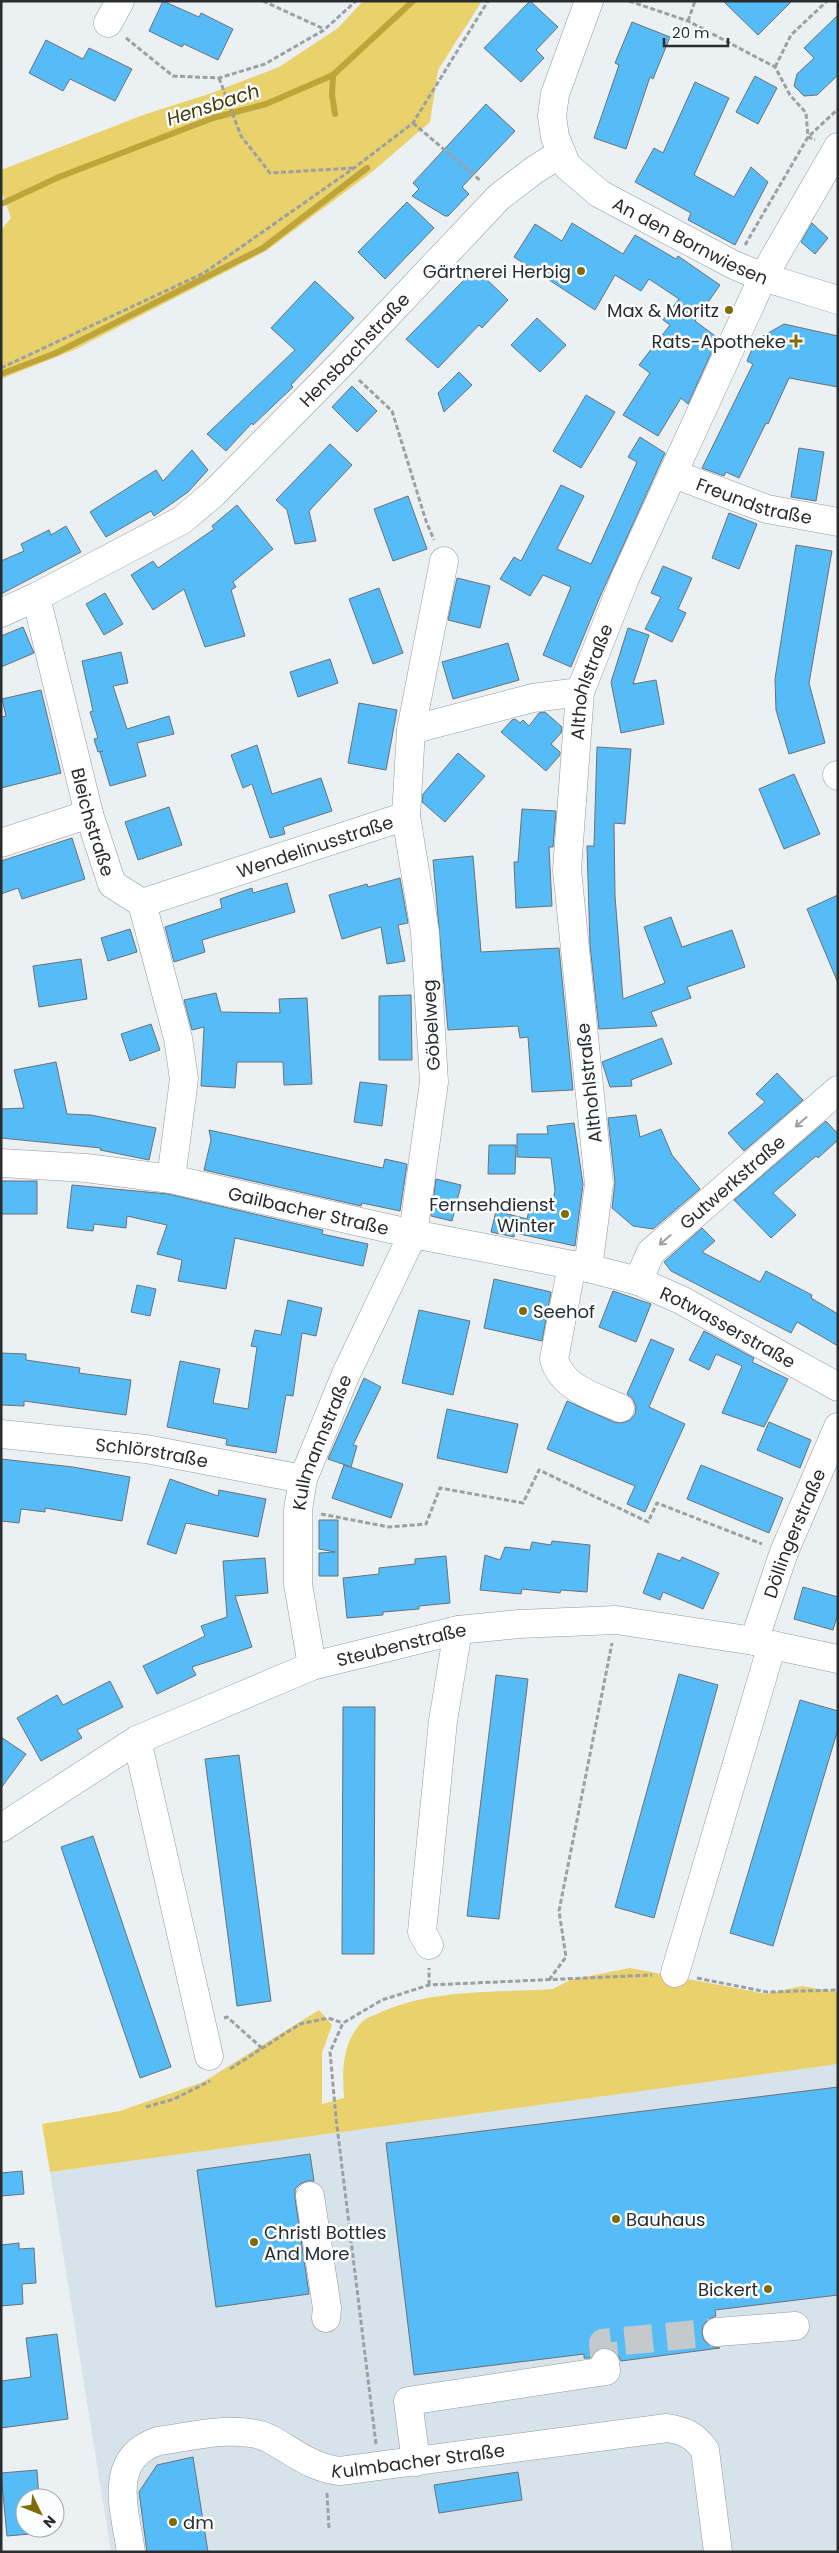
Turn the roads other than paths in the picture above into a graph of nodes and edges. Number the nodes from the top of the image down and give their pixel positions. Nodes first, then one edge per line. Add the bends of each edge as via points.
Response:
1 (588, 1) edge
2 (837, 148) edge
3 (561, 154) junction
4 (763, 277) junction
5 (838, 300) edge
6 (674, 474) junction
7 (838, 522) edge
8 (444, 561) road end
9 (36, 597) junction
10 (1, 613) edge
11 (580, 692) junction
12 (411, 730) junction
13 (89, 814) junction
14 (406, 816) junction
15 (1, 843) edge
16 (142, 903) junction
17 (838, 1090) edge
18 (1, 1163) edge
19 (172, 1179) junction
20 (413, 1234) junction
21 (580, 1267) junction
22 (626, 1278) junction
23 (838, 1387) edge
24 (620, 1408) dead end
25 (838, 1427) edge
26 (1, 1434) edge
27 (303, 1479) junction
28 (458, 1630) junction
29 (763, 1643) junction
30 (838, 1660) edge
31 (312, 1666) junction
32 (137, 1740) junction
33 (1, 1828) edge
34 (429, 1945) dead end
35 (676, 1973) road end
36 (217, 2069) road end
37 (310, 2196) dead end
38 (326, 2318) dead end
39 (795, 2326) dead end
40 (717, 2332) tunnel mouth
41 (605, 2364) dead end
42 (416, 2462) junction
43 (131, 2552) edge
44 (718, 2552) edge

1 - 3 street via 555,94 552,116
2 - 4 street, Althohlstraße
3 - 4 street, An den Bornwiesen via 567,166 600,194
3 - 9 street, Hensbachstraße via 498,197 214,493 182,520
4 - 5 street, An den Bornwiesen
4 - 6 street, Althohlstraße
6 - 7 street, Freundstraße via 767,509
6 - 11 street, Althohlstraße via 625,578
8 - 12 street, Wendelinusstraße
9 - 10 street, Hensbachstraße
9 - 13 street, Bleichstraße
11 - 12 street via 533,698
11 - 21 street, Althohlstraße via 567,870 599,1184
12 - 14 street, Wendelinusstraße
13 - 15 street
13 - 16 street, Bleichstraße via 112,884
14 - 16 street, Wendelinusstraße
14 - 20 street, Göbelweg via 425,932 434,1082
16 - 19 street via 178,1038 184,1079
17 -> 22 street, Gutwerkstraße via 651,1252
18 - 19 street, Gailbacher Straße via 86,1168
19 - 20 street, Gailbacher Straße
20 - 21 street, Gailbacher Straße
20 - 27 street, Kullmannstraße via 346,1374
21 - 22 street, Gailbacher Straße
21 - 24 street, Althohlstraße via 554,1359 556,1368 570,1385
22 - 23 street, Rotwasserstraße via 681,1300
25 - 29 street, Döllingerstraße via 784,1552
26 - 27 street, Schlörstraße via 146,1449
27 - 31 street, Kullmannstraße via 298,1510 298,1584
28 - 29 street, Steubenstraße via 616,1620
28 - 31 street, Steubenstraße
28 - 34 street via 443,1721 422,1932
29 - 30 street, Steubenstraße
29 - 35 street, Döllingerstraße
31 - 32 street, Steubenstraße
32 - 33 street, Steubenstraße
32 - 36 street via 202,2023
37 - 38 street
39 - 40 street
41 - 42 street via 606,2372 408,2401
42 - 43 street, Kulmbacher Straße via 340,2472 324,2470 266,2438 241,2431 148,2444 132,2456 124,2473 122,2490
42 - 44 street, Kulmbacher Straße via 667,2428 684,2431 705,2450

